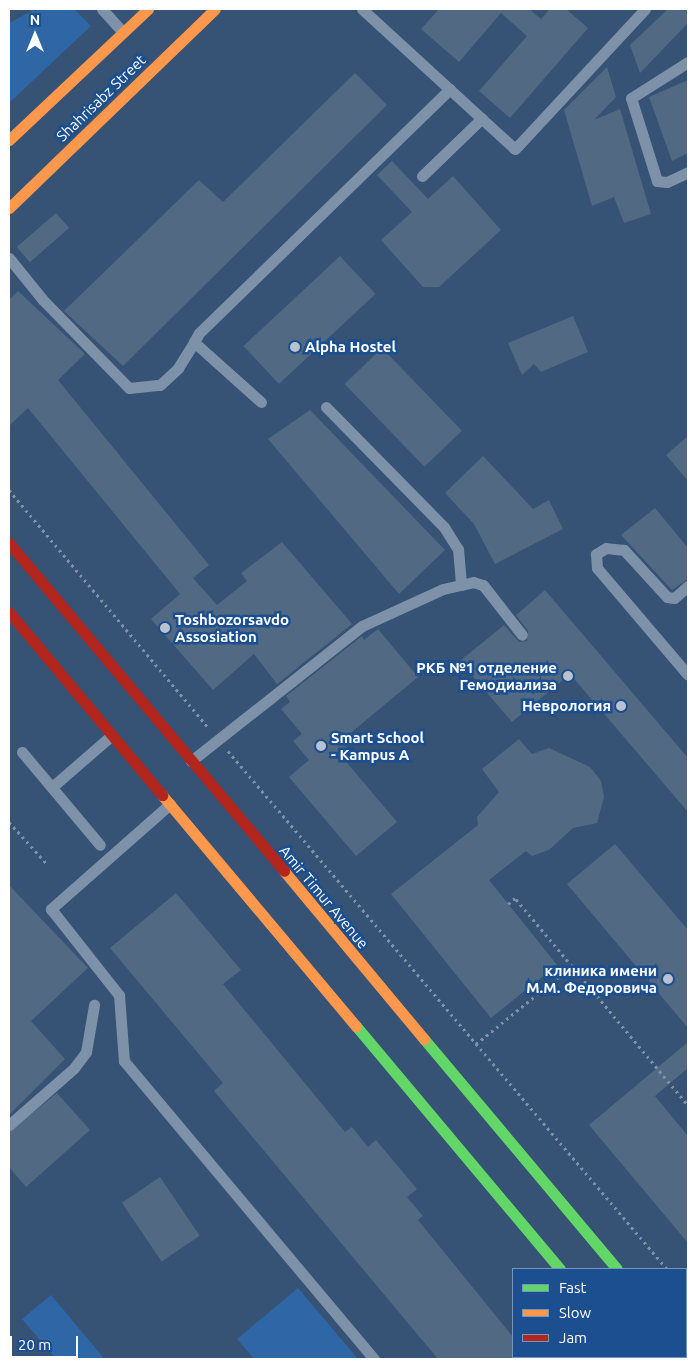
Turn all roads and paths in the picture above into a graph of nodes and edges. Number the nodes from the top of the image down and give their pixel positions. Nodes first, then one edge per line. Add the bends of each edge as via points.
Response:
1 (102, 9) edge
2 (148, 9) edge
3 (215, 9) edge
4 (362, 9) edge
5 (645, 9) edge
6 (123, 32) junction
7 (688, 62) edge
8 (450, 89) junction
9 (482, 118) junction
10 (9, 140) edge
11 (688, 172) edge
12 (422, 176) dead end
13 (9, 208) edge
14 (9, 258) edge
15 (194, 342) junction
16 (260, 402) dead end
17 (326, 406) dead end
18 (9, 490) edge
19 (9, 544) edge
20 (461, 585) junction
21 (688, 586) edge
22 (10, 616) edge
23 (522, 635) dead end
24 (688, 675) edge
25 (214, 733) dead end
26 (112, 735) junction
27 (226, 748) dead end
28 (22, 752) dead end
29 (191, 761) junction
30 (52, 787) junction
31 (170, 804) junction
32 (9, 822) edge
33 (100, 845) dead end
34 (46, 863) dead end
35 (508, 904) dead end
36 (572, 966) junction
37 (94, 1005) dead end
38 (476, 1044) junction
39 (688, 1104) edge
40 (9, 1125) edge
41 (559, 1268) edge
42 (616, 1268) edge
43 (666, 1268) edge
44 (374, 1359) edge

1 - 6 lane
2 - 6 main road
3 - 13 main road, Shahrisabz Street
4 - 8 lane
5 - 9 lane via 515,149
6 - 10 main road
7 - 11 lane via 631,98 657,181 667,182
8 - 9 lane
8 - 15 lane
9 - 12 lane
14 - 15 lane via 43,300 129,388 160,385 178,368
15 - 16 lane
17 - 20 lane via 444,527 458,549
18 - 25 path
19 - 29 main road, Amir Timur Avenue
20 - 23 lane via 482,585
20 - 29 lane via 362,626
21 - 24 lane via 674,598 667,597 624,550 606,548 596,554 598,568
22 - 26 main road
26 - 30 lane
26 - 31 main road
27 - 38 path
28 - 30 lane
29 - 42 main road, Amir Timur Avenue
30 - 33 lane
31 - 41 main road
31 - 44 lane via 51,909 119,995 124,1060
32 - 34 path
35 - 36 path via 515,898
36 - 38 path
36 - 39 path
37 - 40 lane via 86,1052 74,1068
38 - 43 path

